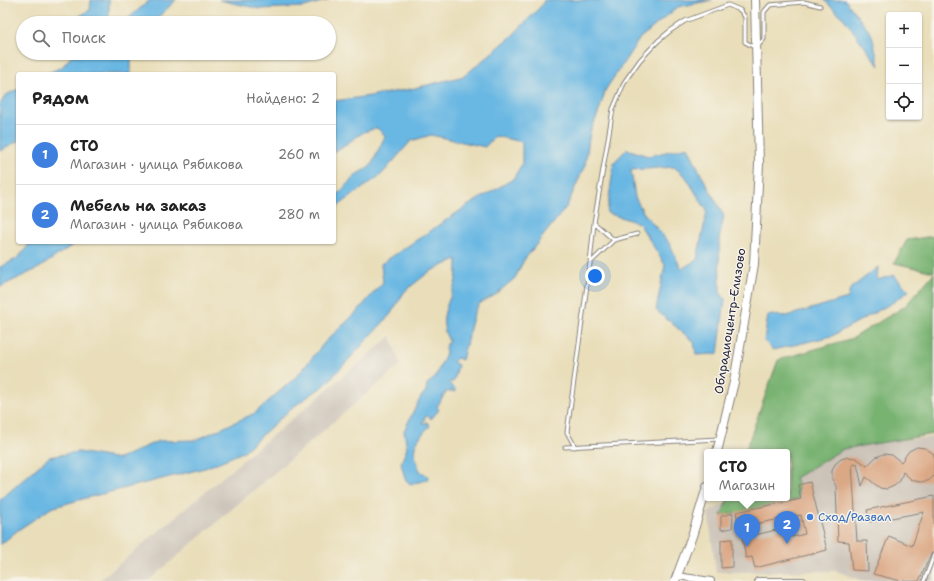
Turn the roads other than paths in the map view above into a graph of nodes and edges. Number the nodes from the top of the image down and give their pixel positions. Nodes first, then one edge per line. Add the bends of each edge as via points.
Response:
1 (755, 3) edge
2 (820, 6) dead end
3 (756, 48) junction
4 (594, 223) junction
5 (637, 234) dead end
6 (614, 240) junction
7 (590, 263) junction
8 (721, 439) junction
9 (565, 447) dead end
10 (575, 447) junction
11 (718, 449) edge
12 (704, 497) edge
13 (934, 555) edge
14 (676, 578) edge
15 (711, 581) edge
16 (758, 581) edge
17 (803, 581) edge
18 (924, 581) edge

1 - 3 street, Облрадиоцентр-Елизово
2 - 3 lane via 804,2 770,5 764,12 764,39
3 - 4 lane via 745,42 745,17 740,10 728,5 685,21 658,41 640,60 625,81 613,109
3 - 8 street, Облрадиоцентр-Елизово via 759,164 754,264 734,382
4 - 6 lane
4 - 7 lane
5 - 6 lane
6 - 7 lane
7 - 10 lane via 567,432
8 - 10 lane
8 - 11 street, Облрадиоцентр-Елизово
9 - 10 lane
12 - 14 street
13 - 18 lane
14 - 15 street
16 - 17 street

